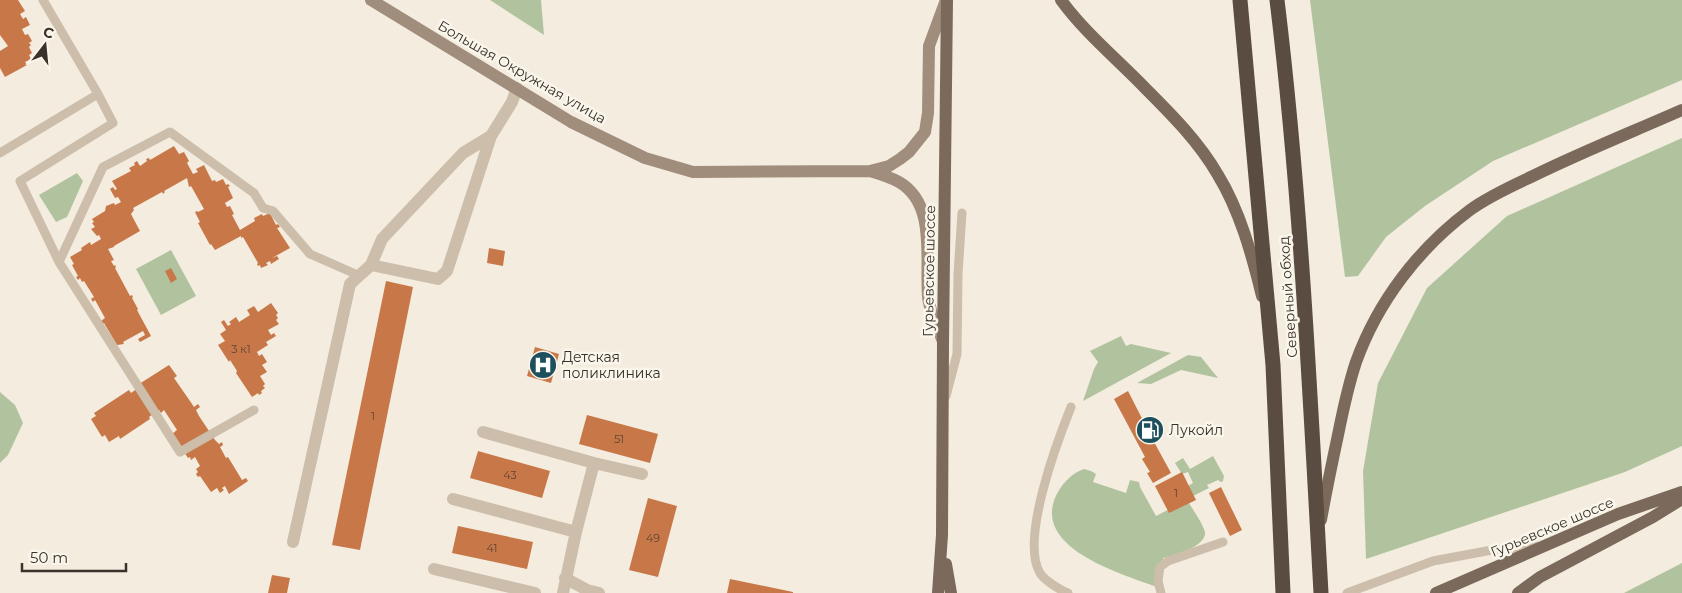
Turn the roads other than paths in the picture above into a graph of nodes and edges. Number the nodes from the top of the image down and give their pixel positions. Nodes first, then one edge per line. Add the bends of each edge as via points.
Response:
1 (43, 0) edge
2 (371, 0) edge
3 (946, 0) edge
4 (1061, 0) edge
5 (1240, 0) edge
6 (1277, 0) edge
7 (517, 88) junction
8 (98, 94) junction
9 (1682, 110) edge
10 (491, 136) junction
11 (0, 153) edge
12 (870, 171) junction
13 (962, 213) dead end
14 (59, 262) junction
15 (371, 265) junction
16 (360, 276) junction
17 (943, 342) junction
18 (1273, 366) junction
19 (943, 407) junction
20 (1071, 407) dead end
21 (254, 410) dead end
22 (483, 432) dead end
23 (594, 463) junction
24 (642, 474) dead end
25 (1682, 492) edge
26 (453, 499) dead end
27 (1682, 499) edge
28 (576, 532) junction
29 (1318, 532) junction
30 (293, 542) dead end
31 (942, 542) junction
32 (1223, 542) dead end
33 (1546, 545) junction
34 (434, 569) dead end
35 (565, 578) junction
36 (535, 593) edge
37 (563, 593) edge
38 (599, 593) edge
39 (938, 593) edge
40 (951, 593) edge
41 (1068, 593) edge
42 (1161, 593) edge
43 (1283, 593) edge
44 (1321, 593) edge
45 (1347, 593) edge
46 (1436, 593) edge
47 (1518, 593) edge

1 - 8 lane
2 - 7 main road, Большая Окружная улица
3 - 12 main road via 929,46 928,113 924,132 909,152 889,166
3 - 17 main road, Гурьевское шоссе
4 - 18 main road via 1095,40 1186,130 1219,176 1234,206 1256,271
5 - 18 highway, Северный обход
6 - 29 highway, Северный обход via 1295,177
7 - 10 street
7 - 12 main road, Большая Окружная улица via 571,122 645,158 693,172
8 - 11 lane
8 - 14 lane via 113,123 20,181
9 - 29 main road via 1505,189 1471,209 1413,263 1378,315 1356,361 1343,406
10 - 15 street via 463,153 382,239
10 - 15 street via 447,271 438,279
12 - 17 main road via 903,184 921,207 925,220 928,298
13 - 19 lane via 957,354
14 - 16 lane via 104,167 170,132 254,193 263,208 273,211 310,254
14 - 21 lane via 180,452
15 - 16 street
16 - 30 street via 350,284
17 - 19 main road, Гурьевское шоссе
18 - 43 highway, Северный обход
19 - 31 main road, Гурьевское шоссе
20 - 41 lane via 1054,449 1036,522 1033,549 1040,574
22 - 23 street
23 - 24 street
23 - 28 street
25 - 33 main road, Гурьевское шоссе via 1618,514
26 - 28 street
27 - 47 main road
28 - 35 street
29 - 44 highway, Северный обход
31 - 39 main road
31 - 40 main road
32 - 42 lane via 1168,561 1160,567 1158,581
33 - 45 lane via 1492,550 1433,561
33 - 46 main road, Гурьевское шоссе
34 - 36 street
35 - 37 street
35 - 38 street

